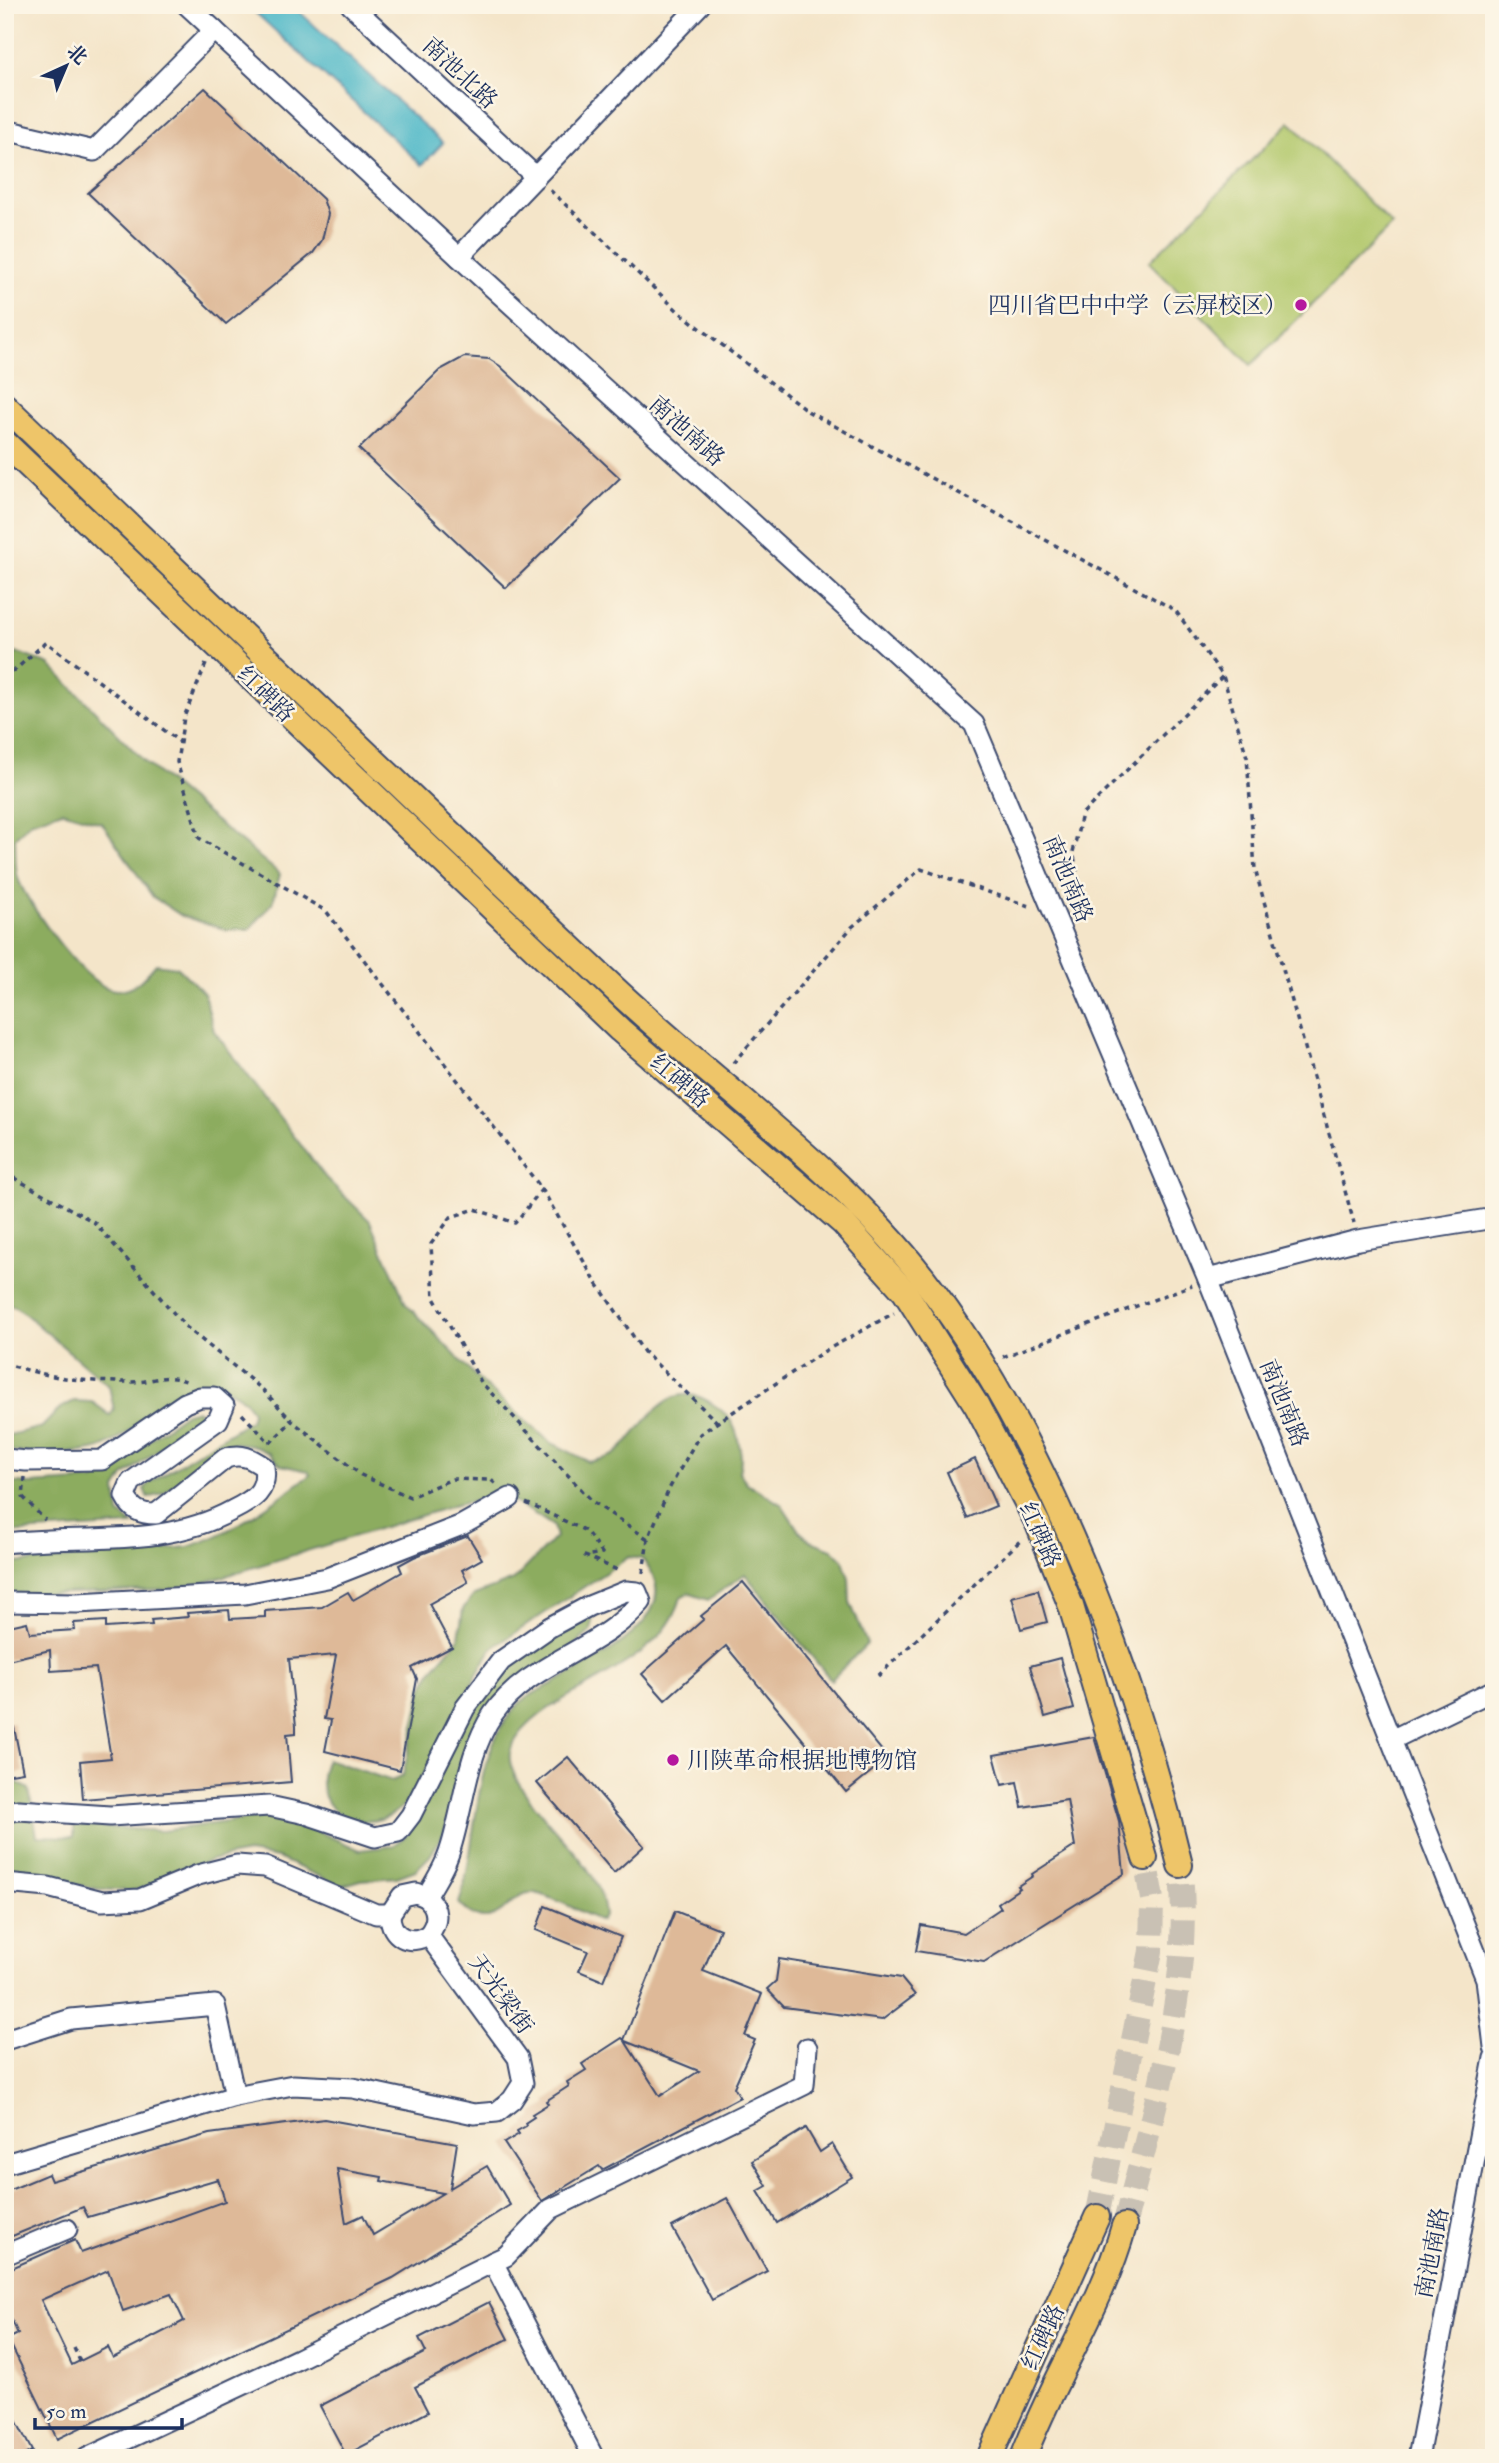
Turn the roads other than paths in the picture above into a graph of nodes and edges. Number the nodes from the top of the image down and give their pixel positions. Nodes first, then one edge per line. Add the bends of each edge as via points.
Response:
1 (187, 5) edge
2 (351, 5) edge
3 (700, 5) edge
4 (214, 30) junction
5 (5, 130) edge
6 (536, 177) junction
7 (459, 257) junction
8 (5, 405) edge
9 (5, 443) edge
10 (1494, 1217) edge
11 (1208, 1279) junction
12 (5, 1458) edge
13 (510, 1497) road end
14 (5, 1543) edge
15 (5, 1602) edge
16 (1494, 1690) edge
17 (1391, 1741) junction
18 (5, 1812) edge
19 (1145, 1858) tunnel mouth
20 (1180, 1865) tunnel mouth
21 (5, 1883) edge
22 (426, 1897) junction
23 (390, 1914) junction
24 (428, 1935) junction
25 (5, 2040) edge
26 (1494, 2047) edge
27 (807, 2048) dead end
28 (1494, 2058) edge
29 (235, 2096) junction
30 (1490, 2102) edge
31 (5, 2164) edge
32 (1097, 2217) tunnel mouth
33 (1124, 2226) tunnel mouth
34 (67, 2229) dead end
35 (5, 2255) edge
36 (494, 2262) junction
37 (87, 2458) edge
38 (594, 2458) edge
39 (989, 2458) edge
40 (1023, 2458) edge
41 (1418, 2458) edge

1 - 4 street, 南池南路
2 - 6 street, 南池北路
3 - 6 street
4 - 5 street via 94,151
4 - 7 street, 南池南路
6 - 7 street
7 - 11 street, 南池南路 via 974,724
8 - 20 main road via 414,801 884,1232 925,1280 982,1366 1058,1510 1140,1720
9 - 19 main road, 红碑路 via 620,1030 843,1223 878,1259 911,1301 977,1406 1038,1524 1071,1606
10 - 11 street via 1358,1240
11 - 17 street, 南池南路
12 - 14 street via 103,1460 185,1403 200,1396 214,1397 224,1406 218,1420 131,1482 125,1496 131,1506 143,1514 156,1514 226,1458 236,1455 264,1466 266,1478 261,1492 248,1503 209,1524 155,1537
13 - 15 street via 462,1525 327,1578 245,1594
16 - 17 street
17 - 26 street, 南池南路 via 1486,1979
18 - 22 street via 110,1816 269,1806 387,1837 398,1832 411,1815 465,1708 501,1661 550,1627 626,1591 636,1579 641,1602 630,1615 518,1687 494,1712 482,1734 450,1852
21 - 23 street via 48,1887 102,1901 139,1899 237,1865 265,1867 376,1914
22 - 23 street via 402,1896
22 - 24 street via 436,1913
23 - 24 street via 393,1929 405,1939
24 - 29 street, 天光梁街 via 518,2059 523,2083 512,2100 497,2112 474,2114 323,2085 293,2085
25 - 29 street via 71,2019 215,2005
27 - 36 street via 804,2085 551,2209 506,2256
28 - 30 street, 南池南路
29 - 31 street, 天光梁街
30 - 41 street, 南池南路
32 - 39 main road, 红碑路
33 - 40 main road via 1090,2319 1039,2416
34 - 35 street
36 - 37 street
36 - 38 street

